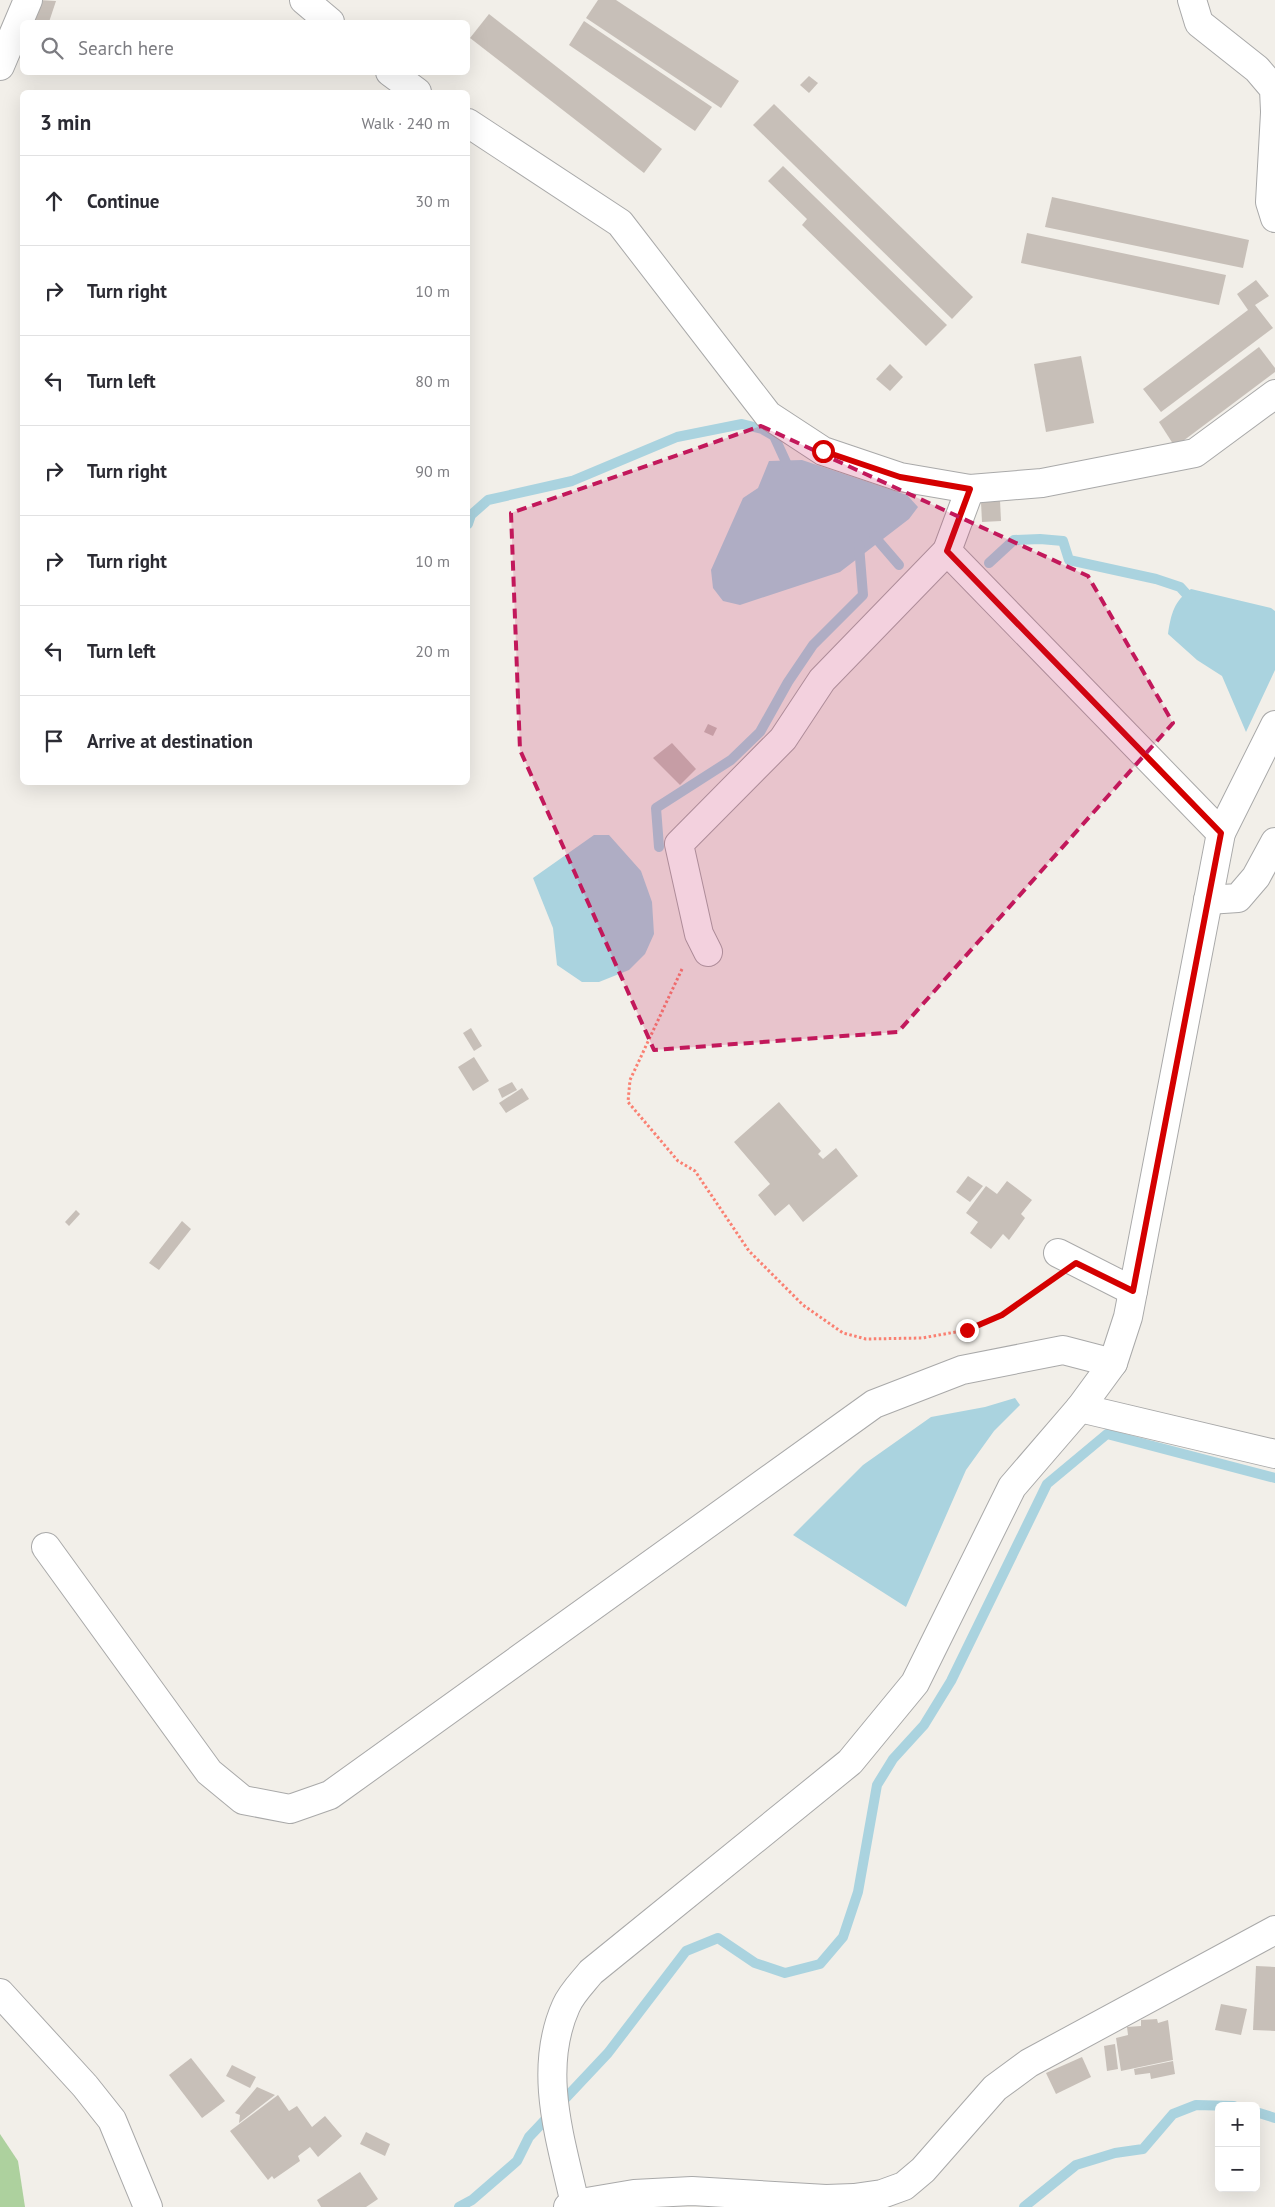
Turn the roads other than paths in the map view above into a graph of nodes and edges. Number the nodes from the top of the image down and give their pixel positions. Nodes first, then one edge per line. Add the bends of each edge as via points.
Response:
1 (28, 0) edge
2 (304, 0) edge
3 (1192, 0) edge
4 (328, 20) edge
5 (0, 66) edge
6 (394, 75) edge
7 (414, 90) edge
8 (1275, 112) edge
9 (470, 124) edge
10 (1275, 218) edge
11 (1275, 394) edge
12 (970, 489) junction
13 (947, 551) junction
14 (1275, 725) edge
15 (1221, 833) junction
16 (1275, 842) edge
17 (1208, 900) junction
18 (703, 943) road end
19 (1067, 1258) road end
20 (1133, 1291) junction
21 (1113, 1362) junction
22 (1080, 1408) junction
23 (1275, 1454) edge
24 (46, 1547) dead end
25 (1275, 1930) edge
26 (0, 1992) edge
27 (572, 2206) edge
28 (148, 2207) edge

1 - 5 street
2 - 4 street
3 - 8 street via 1199,23 1258,69 1274,89
6 - 7 street
8 - 10 street via 1270,202
9 - 12 street via 620,223 768,415 823,451 900,477
11 - 12 street via 1195,453 1042,482
12 - 13 street
13 - 15 street
13 - 18 street via 822,680 784,739 679,844
14 - 15 street
15 - 17 street
16 - 17 street via 1256,877 1238,898
17 - 20 street
19 - 20 street
20 - 21 street
21 - 22 street
21 - 24 street via 1063,1350 962,1370 874,1404 330,1795 290,1809 243,1800 209,1772
22 - 23 street
22 - 27 street via 1012,1487 915,1683 850,1762 590,1972 566,2005 551,2071
25 - 27 street via 1029,2062 994,2088 923,2170 904,2186 882,2194 854,2198 692,2191 634,2194
26 - 28 street via 112,2120

